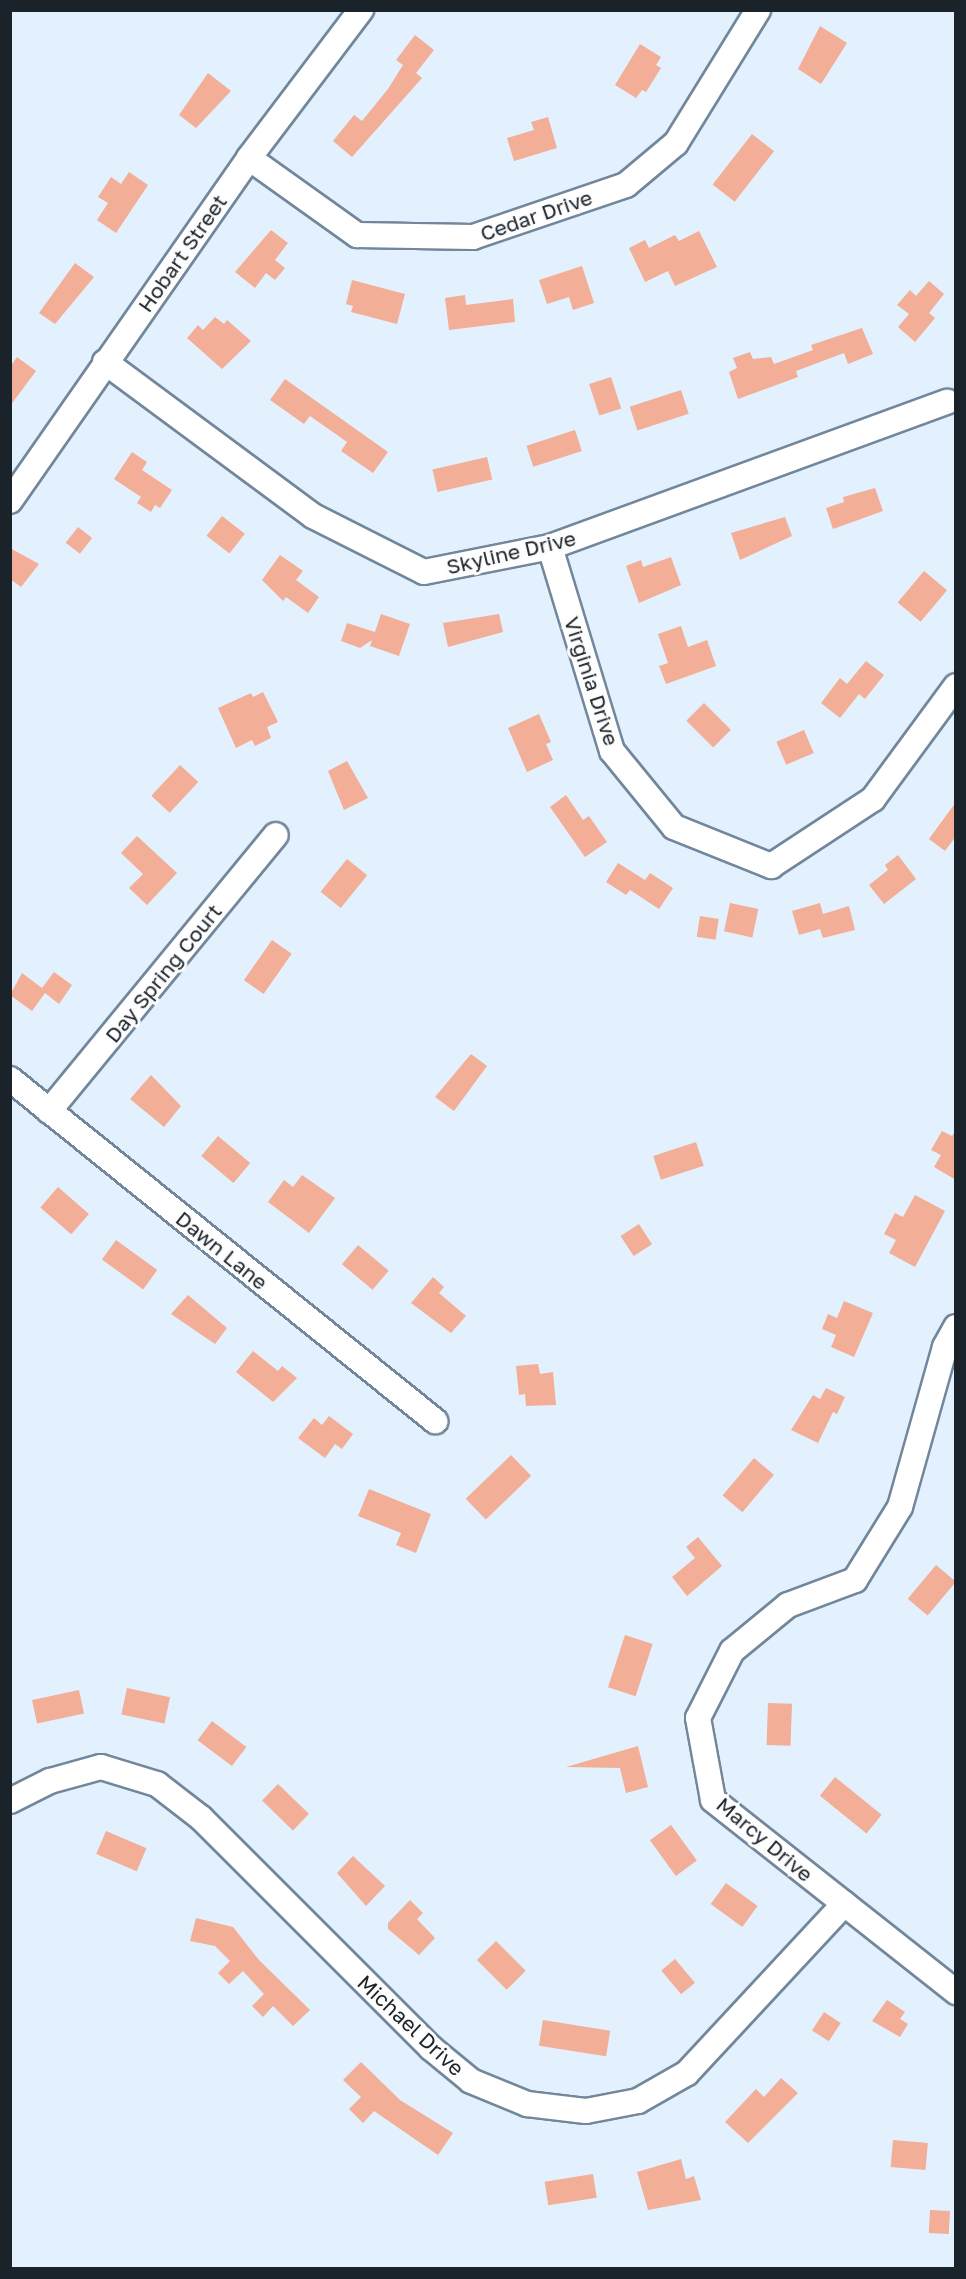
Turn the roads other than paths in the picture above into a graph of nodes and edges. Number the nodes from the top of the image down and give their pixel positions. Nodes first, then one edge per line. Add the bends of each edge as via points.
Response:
1 (362, 10) edge
2 (758, 10) edge
3 (249, 158) junction
4 (105, 362) junction
5 (953, 400) edge
6 (10, 501) edge
7 (550, 547) junction
8 (956, 686) edge
9 (276, 835) dead end
10 (10, 1079) edge
11 (49, 1111) junction
12 (956, 1327) edge
13 (435, 1421) dead end
14 (10, 1801) edge
15 (844, 1904) junction
16 (956, 1992) edge

1 - 3 street, Hobart Street
2 - 3 street, Cedar Drive via 676,143 626,184 473,237 357,235
3 - 4 street, Hobart Street
4 - 6 street, Hobart Street
4 - 7 street, Skyline Drive via 313,516 424,572
5 - 7 street, Skyline Drive
7 - 8 street, Virginia Drive via 612,751 674,827 771,866 873,799
9 - 11 street, Day Spring Court
10 - 11 street, Dawn Lane
11 - 13 street, Dawn Lane
12 - 15 street, Marcy Drive via 945,1347 900,1507 855,1580 788,1605 732,1651 698,1718 713,1800
14 - 15 street, Michael Drive via 50,1781 101,1767 157,1784 201,1818 431,2048 471,2081 527,2104 586,2110 638,2101 687,2073
15 - 16 street, Marcy Drive

